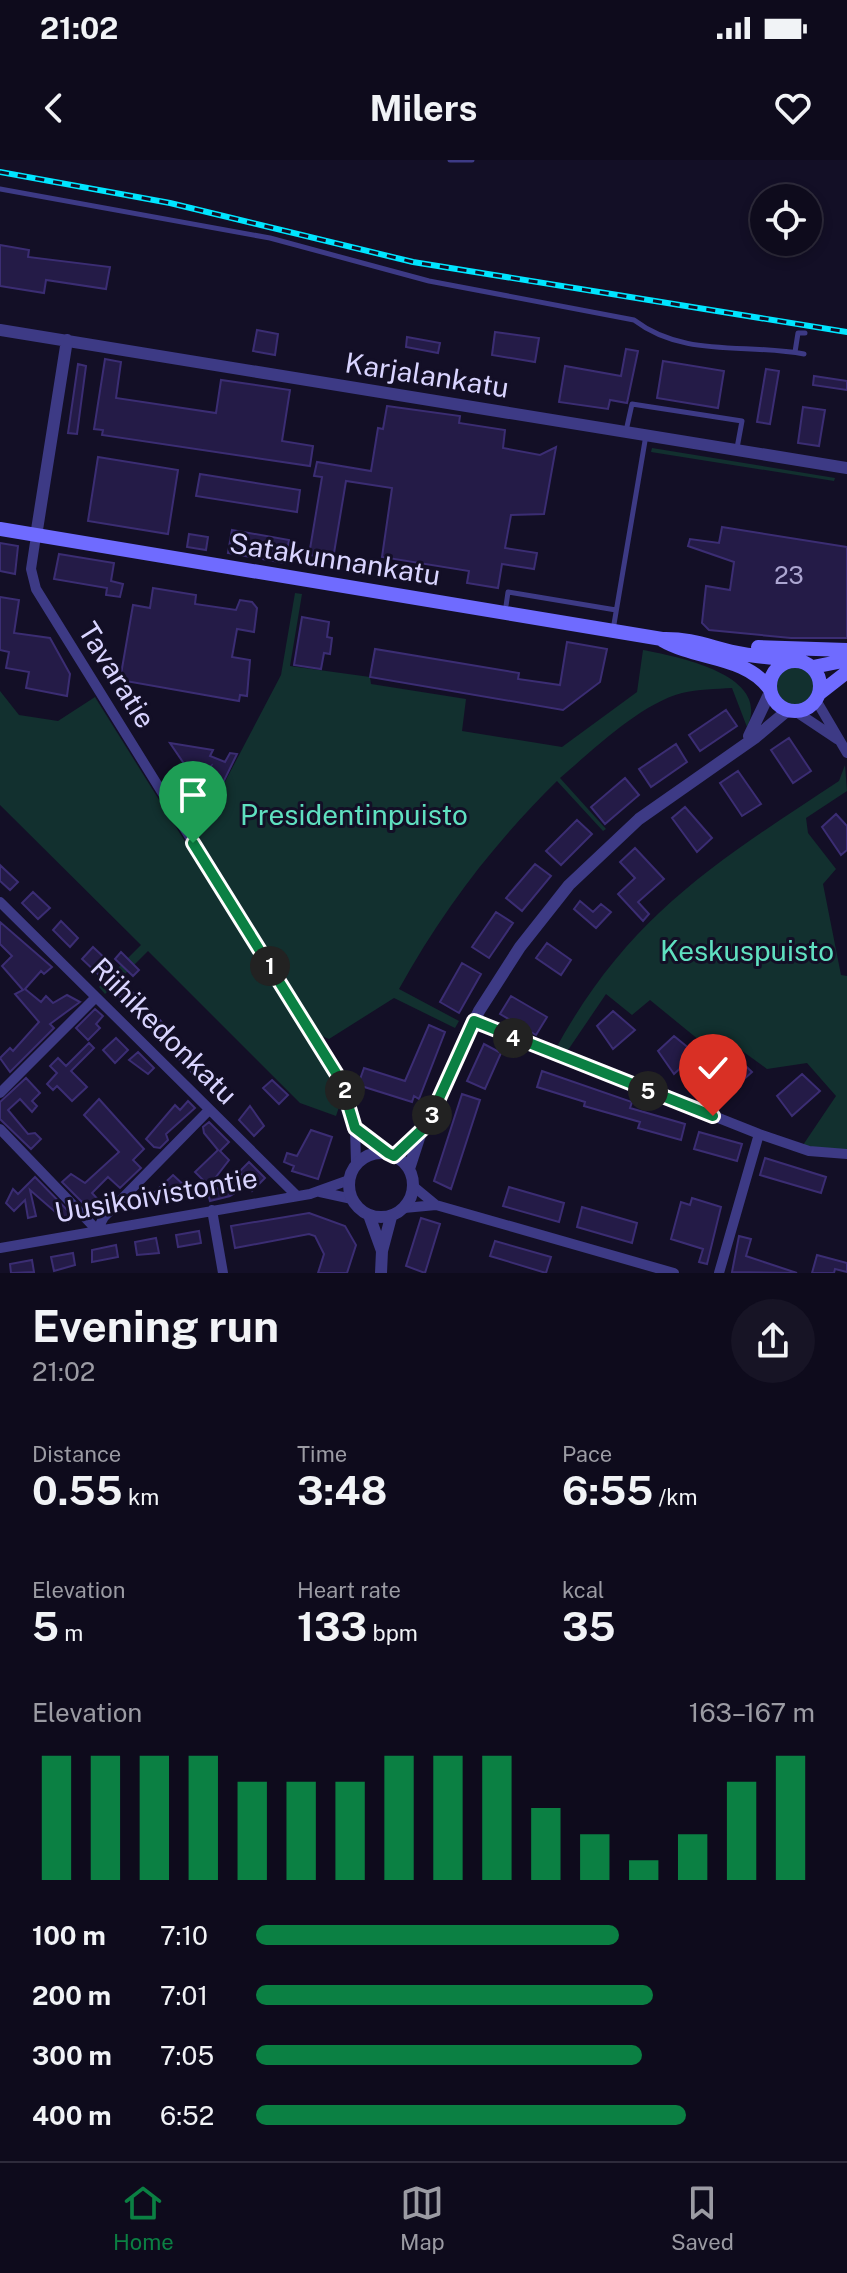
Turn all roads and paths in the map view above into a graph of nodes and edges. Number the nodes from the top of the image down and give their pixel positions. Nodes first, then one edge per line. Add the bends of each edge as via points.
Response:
1 (450, 160) edge
2 (472, 160) edge
3 (0, 189) edge
4 (0, 330) edge
5 (805, 333) dead end
6 (67, 340) junction
7 (795, 352) junction
8 (804, 354) dead end
9 (626, 432) junction
10 (646, 434) junction
11 (737, 450) junction
12 (847, 468) edge
13 (0, 529) edge
14 (36, 536) junction
15 (616, 610) junction
16 (505, 614) junction
17 (612, 631) junction
18 (662, 639) junction
19 (717, 645) junction
20 (847, 650) edge
21 (794, 660) junction
22 (847, 660) edge
23 (813, 667) junction
24 (847, 672) edge
25 (770, 690) junction
26 (818, 696) junction
27 (792, 711) junction
28 (838, 739) junction
29 (738, 747) junction
30 (847, 753) edge
31 (0, 902) edge
32 (96, 997) junction
33 (474, 1021) junction
34 (0, 1093) edge
35 (209, 1110) junction
36 (355, 1128) junction
37 (0, 1129) edge
38 (759, 1134) junction
39 (420, 1135) junction
40 (391, 1154) junction
41 (847, 1154) edge
42 (356, 1163) junction
43 (409, 1169) junction
44 (349, 1180) junction
45 (413, 1186) junction
46 (320, 1192) junction
47 (295, 1194) junction
48 (352, 1199) junction
49 (436, 1205) junction
50 (404, 1208) junction
51 (212, 1210) junction
52 (369, 1215) junction
53 (391, 1217) junction
54 (97, 1230) junction
55 (0, 1248) edge
56 (382, 1251) junction
57 (223, 1273) edge
58 (381, 1273) edge
59 (674, 1273) edge
60 (719, 1273) edge

1 - 2 lane
3 - 7 lane via 270,238 429,281 634,320 656,337 712,348
4 - 6 street, Karjalankatu
5 - 7 lane via 798,333
6 - 9 street, Karjalankatu
6 - 14 street, Tavaratie
7 - 8 lane
9 - 10 street, Karjalankatu
9 - 11 lane via 632,404 742,421
10 - 11 street, Karjalankatu
10 - 15 lane
11 - 12 street, Karjalankatu
13 - 14 main road, Satakunnankatu
14 - 16 main road, Satakunnankatu
14 - 36 street, Tavaratie via 31,569 36,589 341,1081
15 - 16 lane via 508,592
15 - 17 lane
16 - 17 main road, Satakunnankatu
17 - 18 main road, Satakunnankatu
18 - 19 main road, Satakunnankatu
18 - 25 main road, Satakunnankatu via 752,671
19 - 20 main road
19 - 21 main road, Satakunnankatu via 740,654
21 - 23 main road
21 - 25 main road via 778,667
22 - 23 main road
23 - 26 main road via 820,682
24 - 26 main road
25 - 27 main road via 776,703
25 - 29 street via 753,732
26 - 27 main road
26 - 28 street
27 - 28 street
27 - 29 street
28 - 30 street
29 - 33 street via 639,819 569,885 520,947
31 - 32 street, Riihikedonkatu
32 - 34 street
32 - 35 street, Riihikedonkatu
33 - 38 street
33 - 39 street
35 - 47 street, Riihikedonkatu
35 - 54 street
36 - 40 street
36 - 42 street, Tavaratie
37 - 54 street
38 - 41 street via 809,1151
38 - 60 street
39 - 40 street
39 - 43 street
40 - 42 street via 377,1152
40 - 43 street
42 - 44 street
43 - 45 street
44 - 46 street
44 - 48 street
45 - 49 street
45 - 50 street
46 - 47 street, Uusikoivistontie
46 - 48 street
47 - 51 street, Uusikoivistontie
48 - 52 street
49 - 50 street
49 - 59 street
50 - 53 street
51 - 54 street, Uusikoivistontie
51 - 57 street
52 - 53 street
52 - 56 street
53 - 56 street
54 - 55 street, Uusikoivistontie
56 - 58 street

